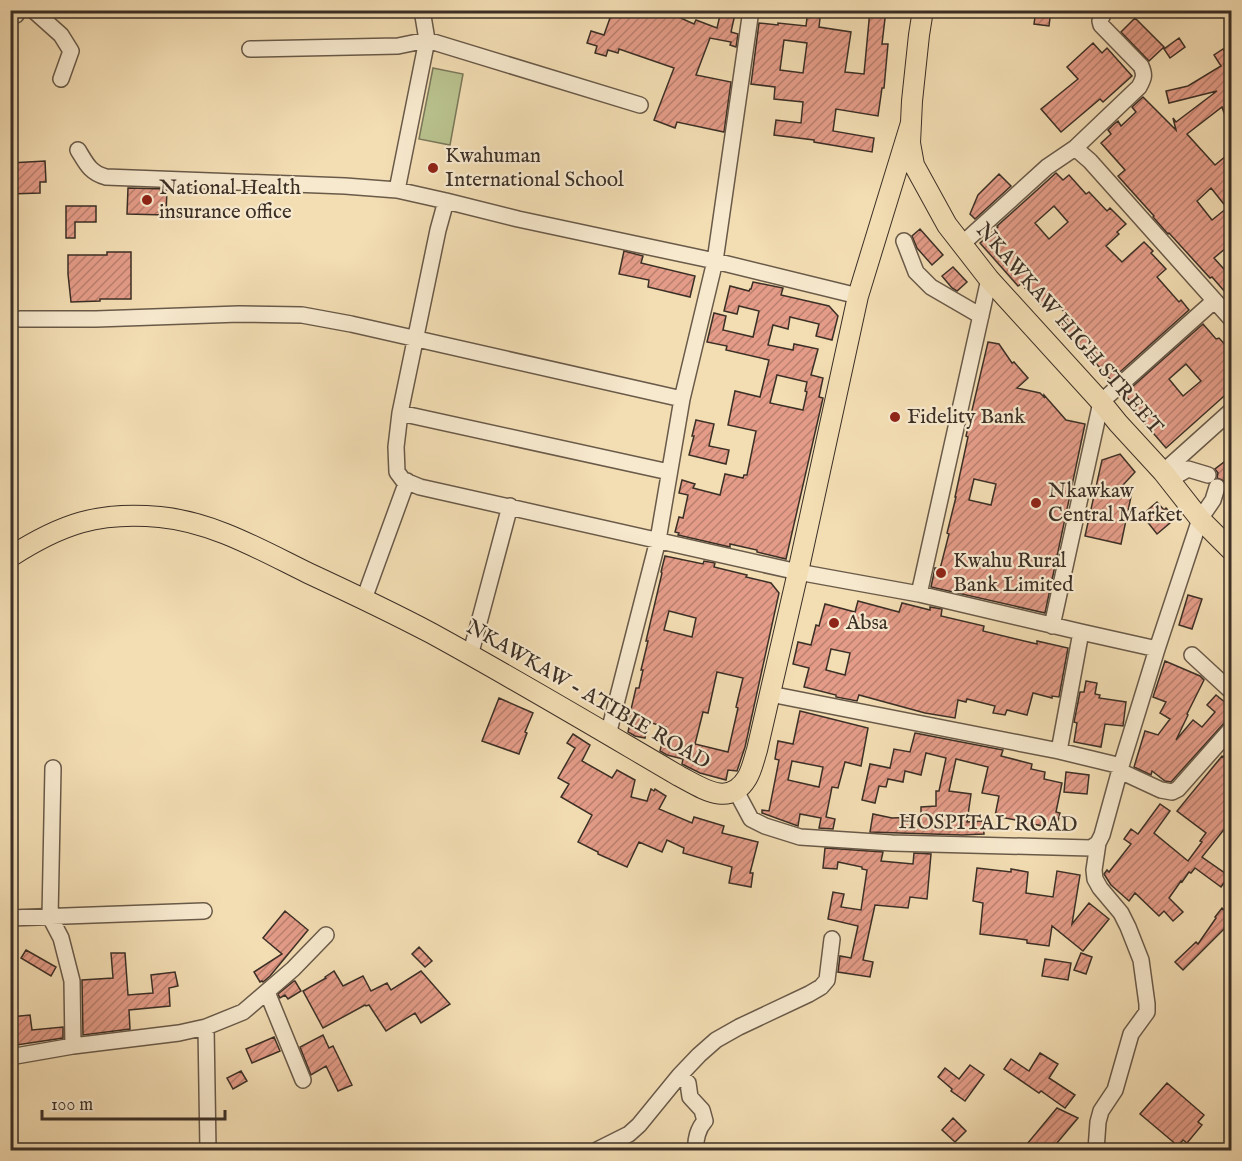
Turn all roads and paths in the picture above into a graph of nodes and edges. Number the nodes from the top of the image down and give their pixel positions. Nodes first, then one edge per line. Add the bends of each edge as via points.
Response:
1 (33, 10) edge
2 (422, 10) edge
3 (751, 10) edge
4 (923, 10) edge
5 (1105, 10) edge
6 (427, 40) junction
7 (250, 49) dead end
8 (61, 79) dead end
9 (640, 105) dead end
10 (911, 123) junction
11 (1076, 148) junction
12 (78, 150) dead end
13 (397, 190) junction
14 (446, 201) junction
15 (904, 241) dead end
16 (962, 244) junction
17 (715, 261) junction
18 (989, 279) junction
19 (858, 296) junction
20 (1214, 301) junction
21 (981, 316) junction
22 (20, 319) dead end
23 (1232, 320) edge
24 (415, 338) junction
25 (682, 399) junction
26 (1101, 402) junction
27 (1232, 410) edge
28 (400, 412) junction
29 (669, 472) junction
30 (1166, 476) junction
31 (407, 481) junction
32 (510, 506) junction
33 (1200, 519) junction
34 (658, 540) junction
35 (1232, 551) edge
36 (10, 557) edge
37 (798, 572) junction
38 (920, 594) junction
39 (364, 599) junction
40 (1052, 626) junction
41 (1081, 632) junction
42 (1157, 649) junction
43 (1192, 655) dead end
44 (470, 656) junction
45 (1232, 692) edge
46 (770, 694) junction
47 (1232, 728) edge
48 (608, 735) junction
49 (1059, 750) junction
50 (53, 768) dead end
51 (1121, 769) junction
52 (736, 791) junction
53 (1098, 843) junction
54 (204, 911) dead end
55 (50, 917) junction
56 (10, 918) edge
57 (326, 935) dead end
58 (832, 939) dead end
59 (267, 992) junction
60 (206, 1027) junction
61 (73, 1046) junction
62 (10, 1057) edge
63 (679, 1076) junction
64 (303, 1080) dead end
65 (208, 1150) edge
66 (597, 1150) edge
67 (696, 1150) edge
68 (1096, 1150) edge

1 - 8 street via 61,35 71,51
2 - 6 street
3 - 17 street
4 - 10 main road, NKAWKAW HIGH STREET
5 - 11 street via 1101,25 1141,66 1144,79
6 - 7 street via 398,46
6 - 9 street
6 - 13 street
10 - 16 main road, NKAWKAW HIGH STREET via 914,165
10 - 19 main road
11 - 16 street via 1047,167
11 - 20 street
12 - 13 street via 88,166 106,177
13 - 14 street
14 - 17 street
14 - 24 street
15 - 21 street via 916,272 931,287
16 - 18 main road, NKAWKAW HIGH STREET
17 - 19 street
17 - 25 street
18 - 21 street
18 - 26 main road, NKAWKAW HIGH STREET
19 - 37 main road
20 - 23 street
20 - 26 street
21 - 38 street
22 - 24 street via 302,315
24 - 25 street
24 - 28 street
25 - 29 street
26 - 30 main road, NKAWKAW HIGH STREET
26 - 40 street
27 - 30 street
28 - 29 street
28 - 31 street via 397,472
29 - 34 street
30 - 33 main road, NKAWKAW HIGH STREET
30 - 33 street, HOSPITAL ROAD via 1188,469 1212,481 1213,500
31 - 32 street
31 - 39 street
32 - 34 street
32 - 44 street
33 - 35 main road, NKAWKAW HIGH STREET
33 - 42 street, HOSPITAL ROAD
34 - 37 street
34 - 48 street
36 - 39 main road, NKAWKAW - ATIBIE ROAD via 42,538 86,520 122,515 163,517 218,531
37 - 38 street
37 - 46 main road
38 - 40 street
39 - 44 main road, NKAWKAW - ATIBIE ROAD
40 - 41 street
41 - 42 street
41 - 49 street
42 - 51 street, HOSPITAL ROAD
43 - 45 street
44 - 48 main road, NKAWKAW - ATIBIE ROAD
46 - 49 street
46 - 52 main road via 752,764
47 - 51 street via 1172,792
48 - 52 main road, NKAWKAW - ATIBIE ROAD via 704,789 726,795
49 - 51 street
50 - 55 street
51 - 53 street, HOSPITAL ROAD
52 - 53 street, HOSPITAL ROAD via 751,819 800,837 1091,848
53 - 68 street via 1095,879 1128,927 1140,960 1147,1012 1131,1034 1114,1090 1101,1111
54 - 55 street
55 - 56 street
55 - 61 street via 61,938 72,981
57 - 59 street
58 - 63 street via 827,980 821,987 716,1040
59 - 60 street via 243,1012
59 - 64 street
60 - 61 street
60 - 65 street
61 - 62 street
63 - 66 street via 639,1125
63 - 67 street via 687,1083 690,1097 702,1110 705,1121 699,1127

